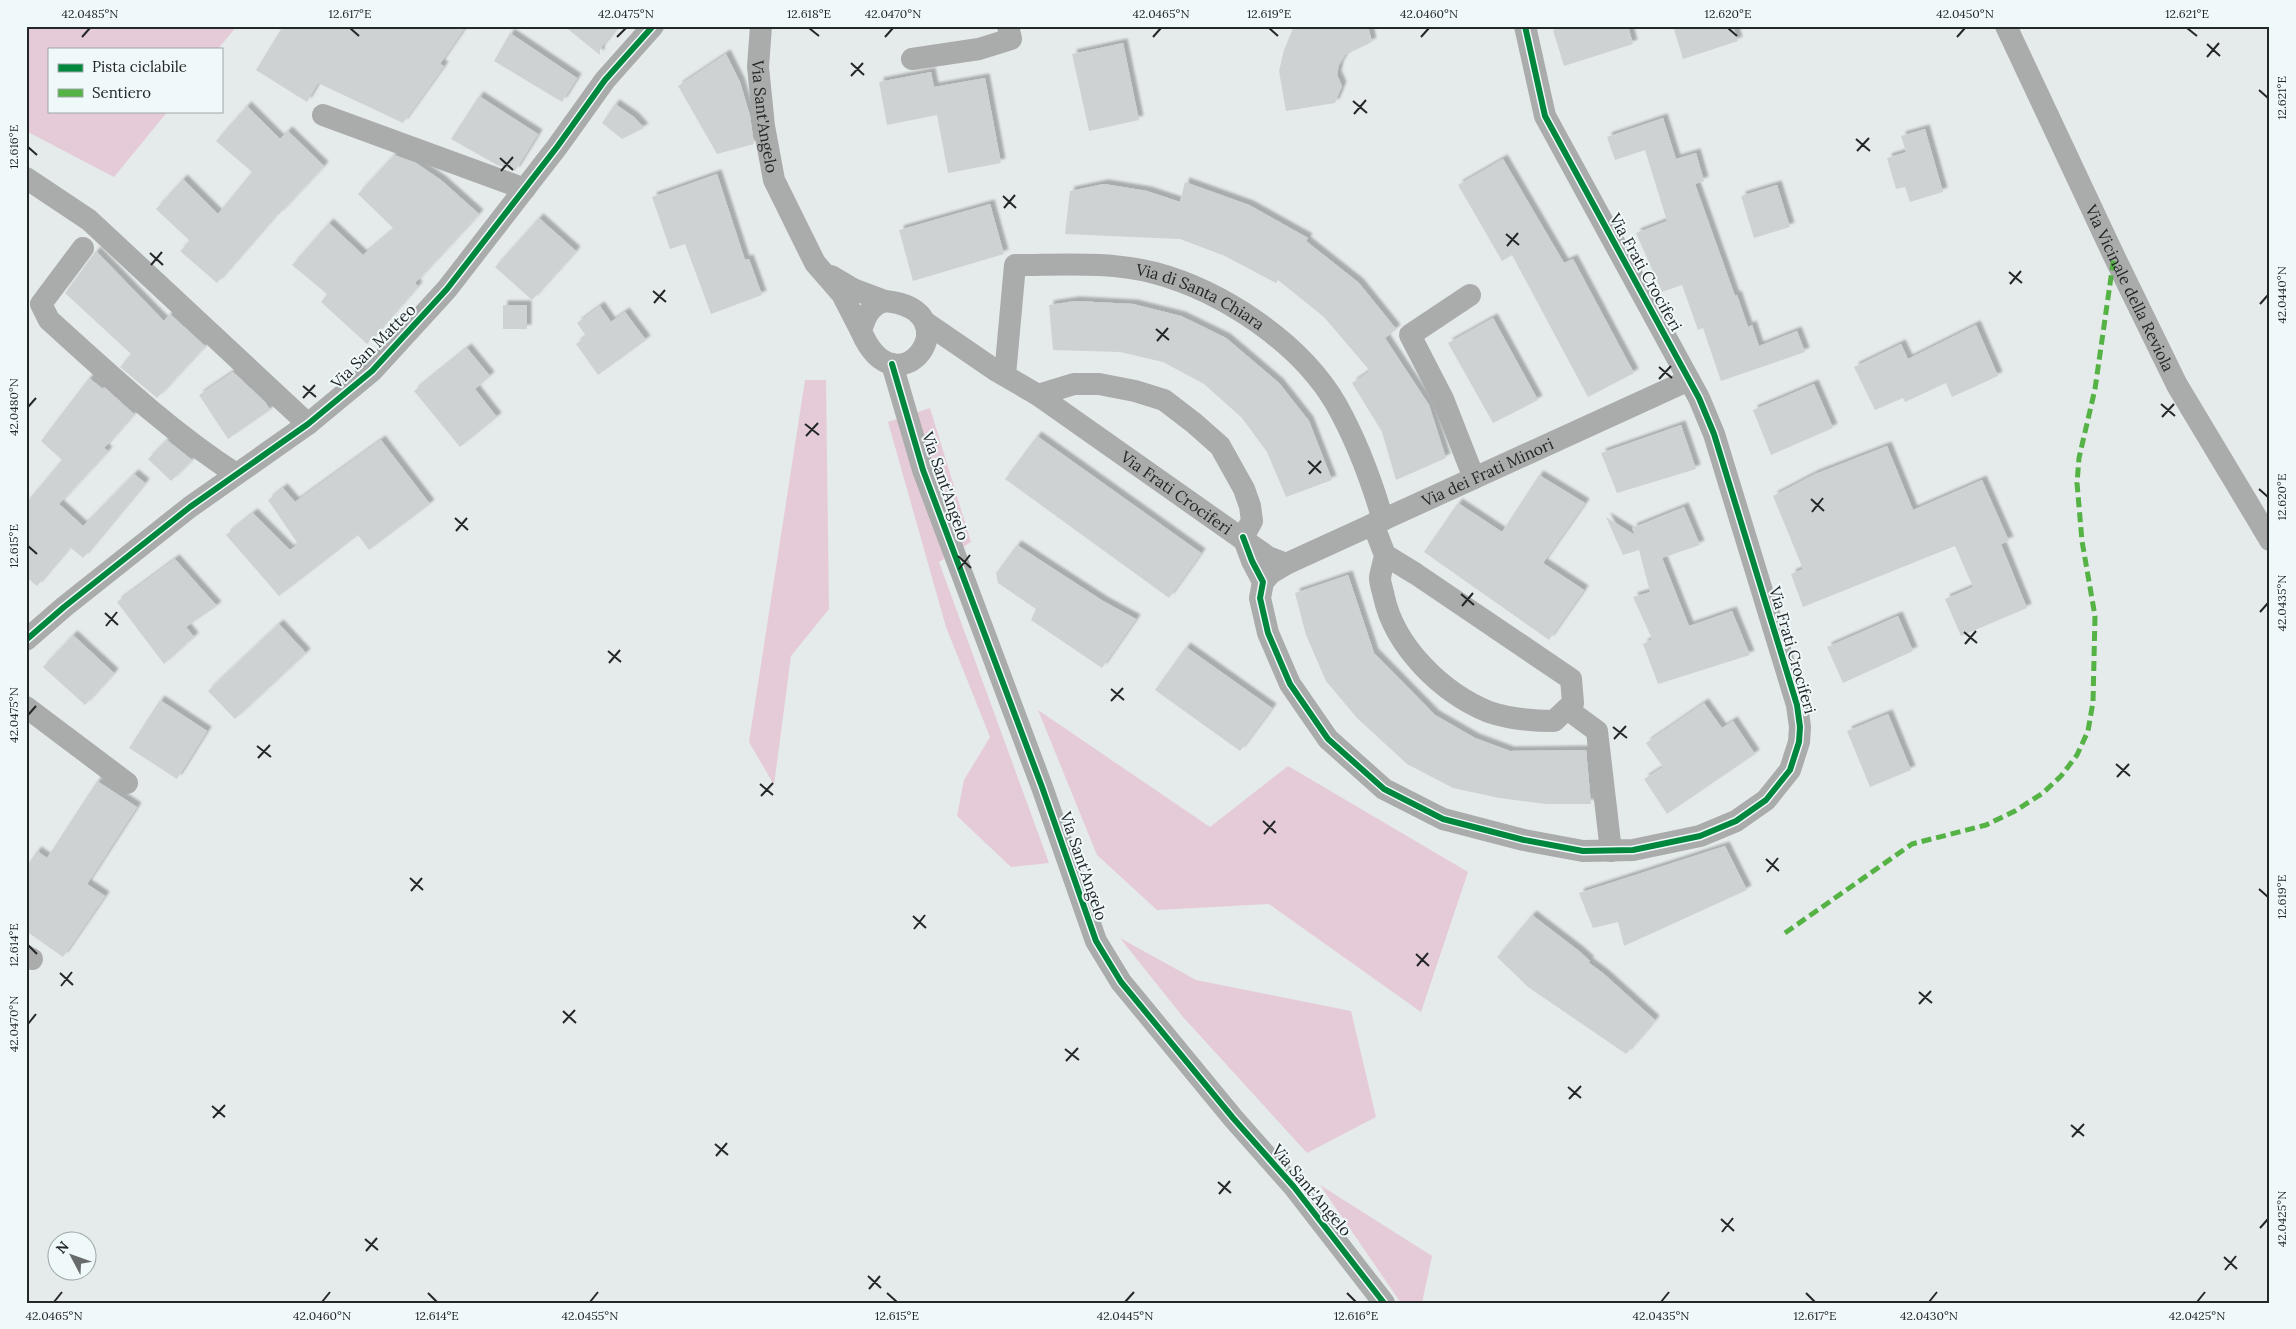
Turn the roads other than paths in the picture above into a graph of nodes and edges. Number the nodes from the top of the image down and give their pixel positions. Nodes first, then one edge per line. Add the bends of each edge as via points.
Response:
1 (654, 26) edge
2 (761, 26) edge
3 (1008, 26) edge
4 (1525, 26) edge
5 (2006, 26) edge
6 (912, 59) dead end
7 (323, 115) dead end
8 (26, 178) edge
9 (525, 189) junction
10 (83, 248) dead end
11 (815, 263) junction
12 (1470, 295) dead end
13 (885, 301) junction
14 (925, 322) junction
15 (861, 332) junction
16 (980, 358) junction
17 (902, 362) junction
18 (1005, 375) junction
19 (1689, 380) junction
20 (1038, 395) junction
21 (308, 424) junction
22 (236, 474) junction
23 (1474, 478) junction
24 (1378, 522) junction
25 (1243, 537) junction
26 (2270, 540) edge
27 (1385, 555) junction
28 (1286, 564) junction
29 (1263, 582) junction
30 (26, 640) edge
31 (26, 707) edge
32 (1567, 709) junction
33 (127, 783) dead end
34 (1611, 851) junction
35 (1384, 1303) edge

1 - 9 street, Via San Matteo via 605,80
2 - 11 street, Via Sant'Angelo via 758,67 774,180
3 - 6 street via 1011,39 979,49
4 - 19 street, Via Frati Crociferi via 1545,116
5 - 26 street, Via Vicinale della Reviola via 2177,385
7 - 9 street
8 - 21 street via 89,220
9 - 21 street, Via San Matteo via 447,289 395,348 346,395
10 - 22 street via 41,304 49,320 157,416
11 - 13 street via 845,285
11 - 15 street, Via Sant'Angelo via 842,294
12 - 23 street via 1410,335 1443,399
13 - 14 street via 907,306
13 - 15 street via 867,312
14 - 16 street, Via Frati Crociferi
14 - 17 street via 928,338 925,347
15 - 17 street, Via Sant'Angelo via 873,354 881,361
16 - 17 street via 940,354
16 - 18 street, Via Frati Crociferi
17 - 35 street, Via Sant'Angelo via 923,470 1096,941 1121,982 1294,1187
18 - 20 street, Via Frati Crociferi
18 - 24 street, Via di Santa Chiara via 1015,265 1116,267 1154,273 1200,288 1237,307 1263,327 1293,353 1335,402 1367,470
19 - 23 street, Via dei Frati Minori
19 - 34 street, Via Frati Crociferi via 1714,434 1797,705 1799,742 1790,770 1782,781 1766,800 1736,821 1684,840
20 - 25 street, Via Frati Crociferi
20 - 25 street via 1074,384 1099,384 1164,400 1220,446 1250,506 1252,522
21 - 22 street, Via San Matteo
22 - 30 street, Via San Matteo
23 - 24 street, Via dei Frati Minori
24 - 27 street
24 - 28 street, Via dei Frati Minori
25 - 28 street via 1268,557
25 - 29 street, Via Frati Crociferi
27 - 32 street via 1572,678 1573,703
27 - 32 street via 1380,579 1387,609 1404,642 1423,667 1452,692 1490,712 1528,721 1554,721
28 - 29 street, Via dei Frati Minori
29 - 34 street, Via Frati Crociferi via 1260,598 1268,633 1290,684 1328,739 1384,789 1443,819 1572,850
31 - 33 street
32 - 34 street via 1597,731

